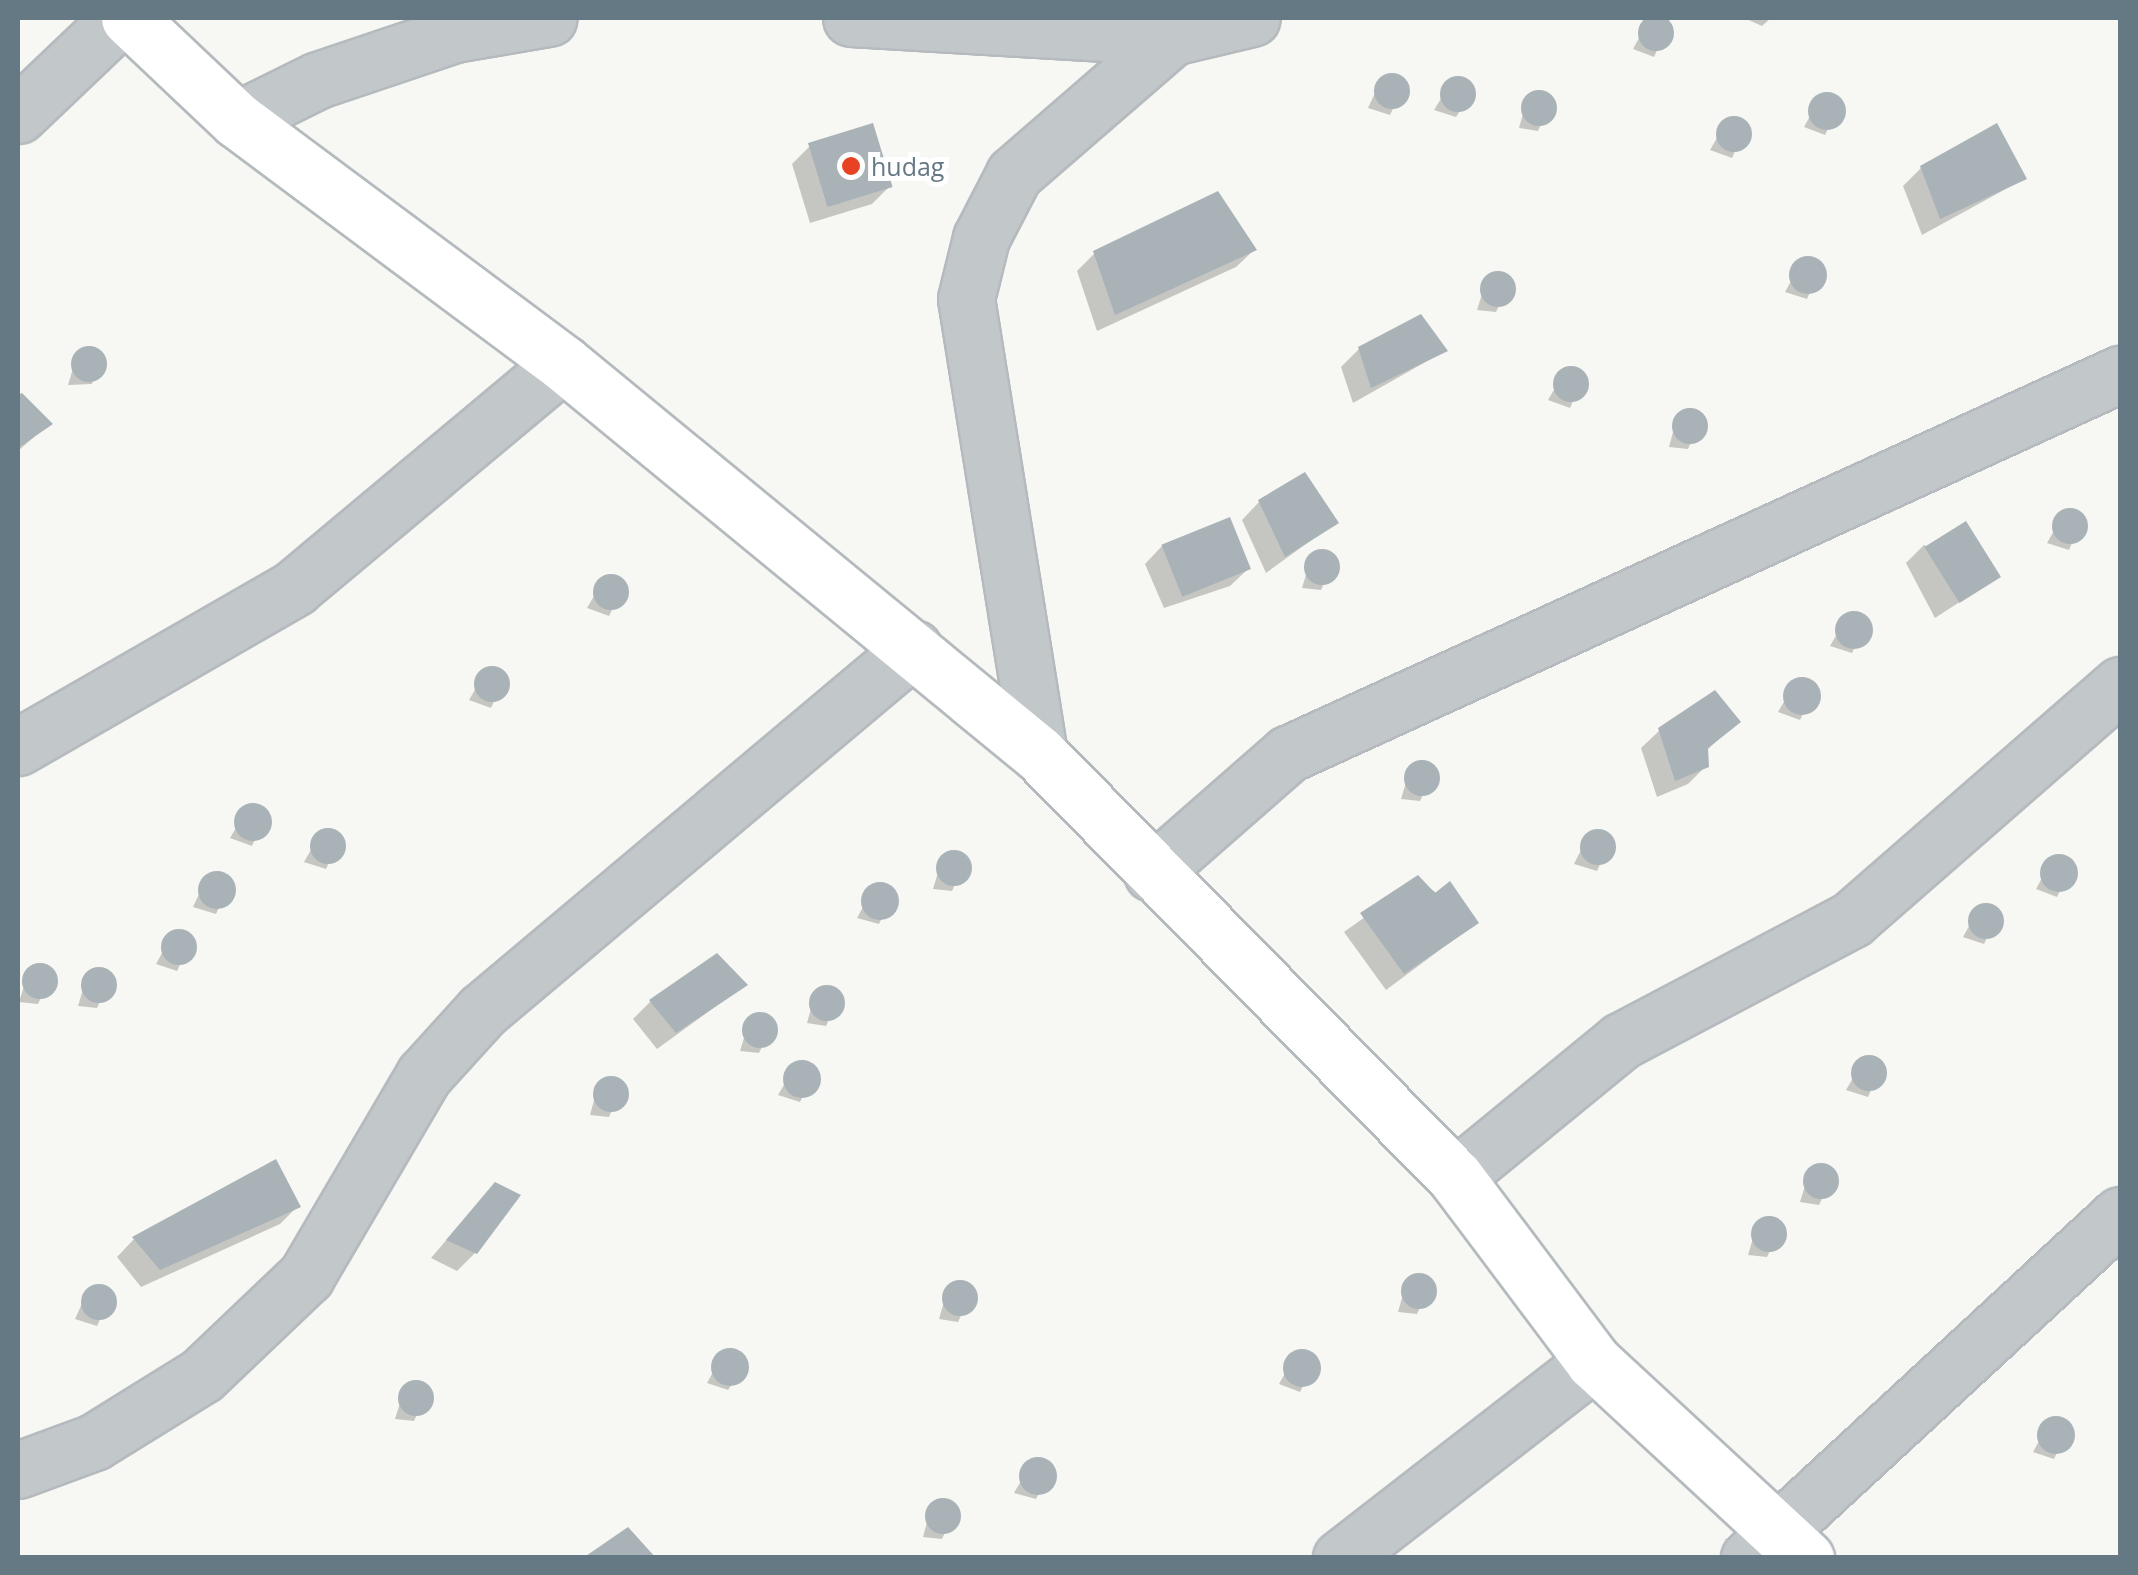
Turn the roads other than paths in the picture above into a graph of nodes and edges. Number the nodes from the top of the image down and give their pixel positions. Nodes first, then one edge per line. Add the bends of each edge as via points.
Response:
1 (120, 18) edge
2 (129, 18) edge
3 (548, 18) edge
4 (851, 18) edge
5 (1252, 18) edge
6 (1172, 37) junction
7 (18, 116) edge
8 (238, 120) junction
9 (563, 363) junction
10 (2120, 374) edge
11 (914, 648) junction
12 (2120, 685) edge
13 (18, 747) edge
14 (1039, 754) junction
15 (1152, 873) junction
16 (1455, 1177) junction
17 (2120, 1216) edge
18 (1594, 1362) junction
19 (18, 1470) edge
20 (1777, 1550) edge
21 (1341, 1558) edge

1 - 7 street
2 - 8 street
3 - 8 street via 454,34 318,80
4 - 6 street
5 - 6 street
6 - 14 street via 1014,174 981,238 966,299
8 - 9 street
9 - 11 street
9 - 13 street via 294,588
10 - 15 street via 1288,754
11 - 14 street
11 - 19 street via 482,1011 424,1075 306,1276 202,1374 94,1442
12 - 16 street via 1852,919 1621,1041
14 - 15 street
15 - 16 street
16 - 18 street
17 - 20 street
18 - 20 street
18 - 21 street

